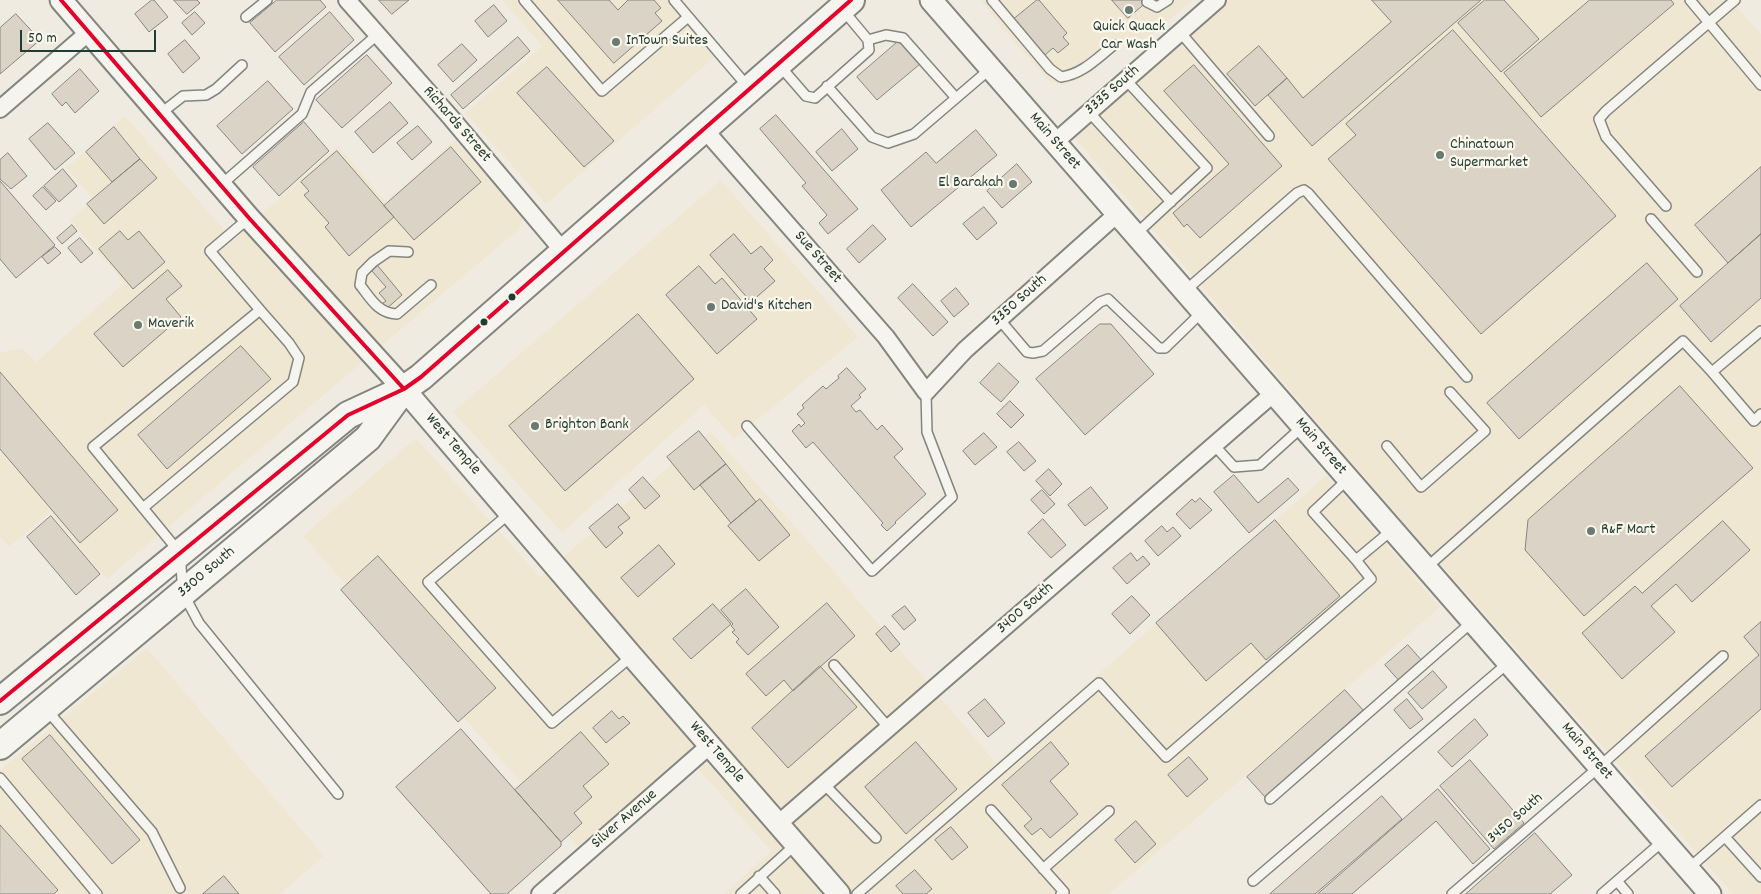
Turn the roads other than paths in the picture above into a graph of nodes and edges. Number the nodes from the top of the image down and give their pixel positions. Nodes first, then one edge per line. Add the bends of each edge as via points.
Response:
1 (61, 0) edge
2 (267, 0) edge
3 (348, 0) edge
4 (524, 0) edge
5 (674, 0) edge
6 (931, 0) edge
7 (992, 0) edge
8 (1168, 0) edge
9 (1216, 0) edge
10 (1690, 0) edge
11 (1735, 0) edge
12 (1147, 2) dead end
13 (846, 4) edge
14 (246, 17) dead end
15 (688, 17) junction
16 (1709, 22) junction
17 (89, 32) junction
18 (1180, 32) junction
19 (377, 35) junction
20 (868, 40) junction
21 (1114, 45) dead end
22 (778, 64) junction
23 (242, 66) dead end
24 (991, 69) junction
25 (1126, 80) junction
26 (1761, 85) edge
27 (827, 86) junction
28 (749, 89) junction
29 (956, 98) junction
30 (0, 109) edge
31 (1089, 112) junction
32 (160, 114) junction
33 (704, 129) junction
34 (1269, 136) dead end
35 (1055, 142) junction
36 (221, 185) junction
37 (1171, 202) junction
38 (1666, 206) dead end
39 (1117, 214) junction
40 (249, 218) junction
41 (1651, 219) dead end
42 (1135, 235) junction
43 (408, 252) dead end
44 (564, 252) junction
45 (1697, 272) dead end
46 (431, 285) dead end
47 (1184, 291) junction
48 (260, 310) junction
49 (1202, 312) junction
50 (999, 320) junction
51 (1761, 331) edge
52 (1712, 372) junction
53 (1467, 377) dead end
54 (404, 389) junction
55 (926, 392) junction
56 (1450, 392) dead end
57 (1274, 393) junction
58 (1761, 414) edge
59 (746, 426) dead end
60 (1303, 427) junction
61 (1214, 445) junction
62 (1387, 446) dead end
63 (1348, 479) junction
64 (143, 508) junction
65 (510, 512) junction
66 (1392, 530) junction
67 (180, 553) junction
68 (1356, 560) junction
69 (1426, 568) junction
70 (183, 593) junction
71 (1473, 622) junction
72 (632, 656) junction
73 (1723, 656) dead end
74 (1509, 663) junction
75 (834, 666) dead end
76 (0, 702) edge
77 (46, 709) junction
78 (889, 728) junction
79 (0, 746) edge
80 (710, 746) junction
81 (1599, 767) junction
82 (0, 778) edge
83 (824, 784) junction
84 (338, 794) dead end
85 (1270, 799) dead end
86 (1761, 806) edge
87 (991, 810) dead end
88 (1109, 812) dead end
89 (778, 824) junction
90 (1725, 837) junction
91 (876, 838) dead end
92 (1663, 840) junction
93 (796, 845) junction
94 (1043, 869) junction
95 (1688, 869) junction
96 (759, 876) junction
97 (1761, 877) edge
98 (1253, 881) dead end
99 (1617, 881) junction
100 (180, 888) dead end
101 (97, 894) edge
102 (540, 894) edge
103 (741, 894) edge
104 (775, 894) edge
105 (839, 894) edge
106 (857, 894) edge
107 (1061, 894) edge
108 (1452, 894) edge
109 (1602, 894) edge
110 (1628, 894) edge
111 (1710, 894) edge

1 - 17 street, West Temple
2 - 14 lane
3 - 19 street, Richards Street
4 - 15 lane via 602,91
5 - 15 lane
6 - 24 street, Main Street
7 - 21 lane via 1050,69 1061,77 1084,70
8 - 12 lane via 1157,7
9 - 18 street, 3335 South
10 - 16 lane
11 - 16 lane
13 - 20 lane
13 - 22 main road, 3300 South
15 - 28 lane
16 - 26 lane
16 - 38 lane via 1599,119 1606,137
17 - 30 street
17 - 32 street, West Temple
18 - 25 street, 3335 South
18 - 34 lane
19 - 36 lane via 311,92 302,114
19 - 44 street, Richards Street
20 - 27 lane via 869,50
20 - 29 lane via 886,35 903,38
22 - 27 lane via 806,96 815,98
22 - 28 main road, 3300 South
23 - 32 lane via 206,95 182,96
24 - 29 lane
24 - 35 street, Main Street
25 - 31 street, 3335 South
25 - 37 lane via 1207,168
27 - 29 lane via 872,137 888,143 914,134
28 - 33 main road, 3300 South
31 - 35 street, 3335 South
31 - 37 lane
32 - 36 street, West Temple
33 - 44 main road, 3300 South
33 - 55 street, Sue Street via 886,337
35 - 39 street, Main Street
36 - 40 street, West Temple
37 - 42 lane
39 - 42 street, Main Street
39 - 50 street, 3350 South
40 - 48 lane via 210,251
40 - 54 street, West Temple
41 - 45 lane
42 - 47 street, Main Street
43 - 46 lane via 389,251 362,273 360,285 386,313 397,314
44 - 54 main road, 3300 South
47 - 49 street, Main Street
47 - 53 lane via 1304,190
48 - 64 lane via 299,358 292,382
48 - 64 lane via 93,447
49 - 50 lane via 1165,348 1159,348 1108,299 1100,302 1043,350 1033,353 1027,352
49 - 57 street, Main Street
50 - 55 street, 3350 South via 965,350
51 - 52 lane
52 - 58 lane via 1754,421
52 - 69 lane via 1683,341
54 - 65 street, West Temple
54 - 67 main road, 3300 South via 348,415
54 - 70 main road, 3300 South via 368,438
55 - 59 lane via 927,432 952,497 872,571
56 - 62 lane via 1485,431 1421,487
57 - 60 street, Main Street
57 - 61 street, 3400 South
60 - 61 lane via 1260,465 1234,467
60 - 63 street, Main Street
61 - 78 street, 3400 South
63 - 66 street, Main Street
63 - 68 lane via 1312,512
64 - 67 lane
65 - 72 street, West Temple
65 - 72 lane via 428,582 552,723
66 - 68 lane
66 - 69 street, Main Street
67 - 70 lane
67 - 76 main road, 3300 South
68 - 106 lane via 1371,579 1166,757 1099,684
69 - 71 street, Main Street
70 - 77 main road, 3300 South
70 - 84 lane via 199,623
71 - 74 street, Main Street
71 - 85 lane
72 - 80 street, West Temple
73 - 81 lane, 3450 South
74 - 81 street, Main Street
74 - 98 lane
75 - 78 lane
77 - 79 main road, 3300 South
77 - 100 lane via 152,832
78 - 83 street, 3400 South
80 - 89 street, West Temple
80 - 102 street, Silver Avenue
81 - 92 street, Main Street
81 - 108 lane, 3450 South
82 - 101 lane
83 - 89 street, 3400 South
83 - 91 lane
86 - 90 lane
87 - 94 lane
88 - 94 lane
89 - 93 street, West Temple
90 - 95 lane
90 - 97 lane
92 - 95 street, Main Street
92 - 99 lane
93 - 96 lane
93 - 105 street, West Temple
94 - 107 lane via 1064,892
95 - 111 street, Main Street
96 - 103 lane
96 - 104 lane
99 - 109 lane
99 - 110 lane

